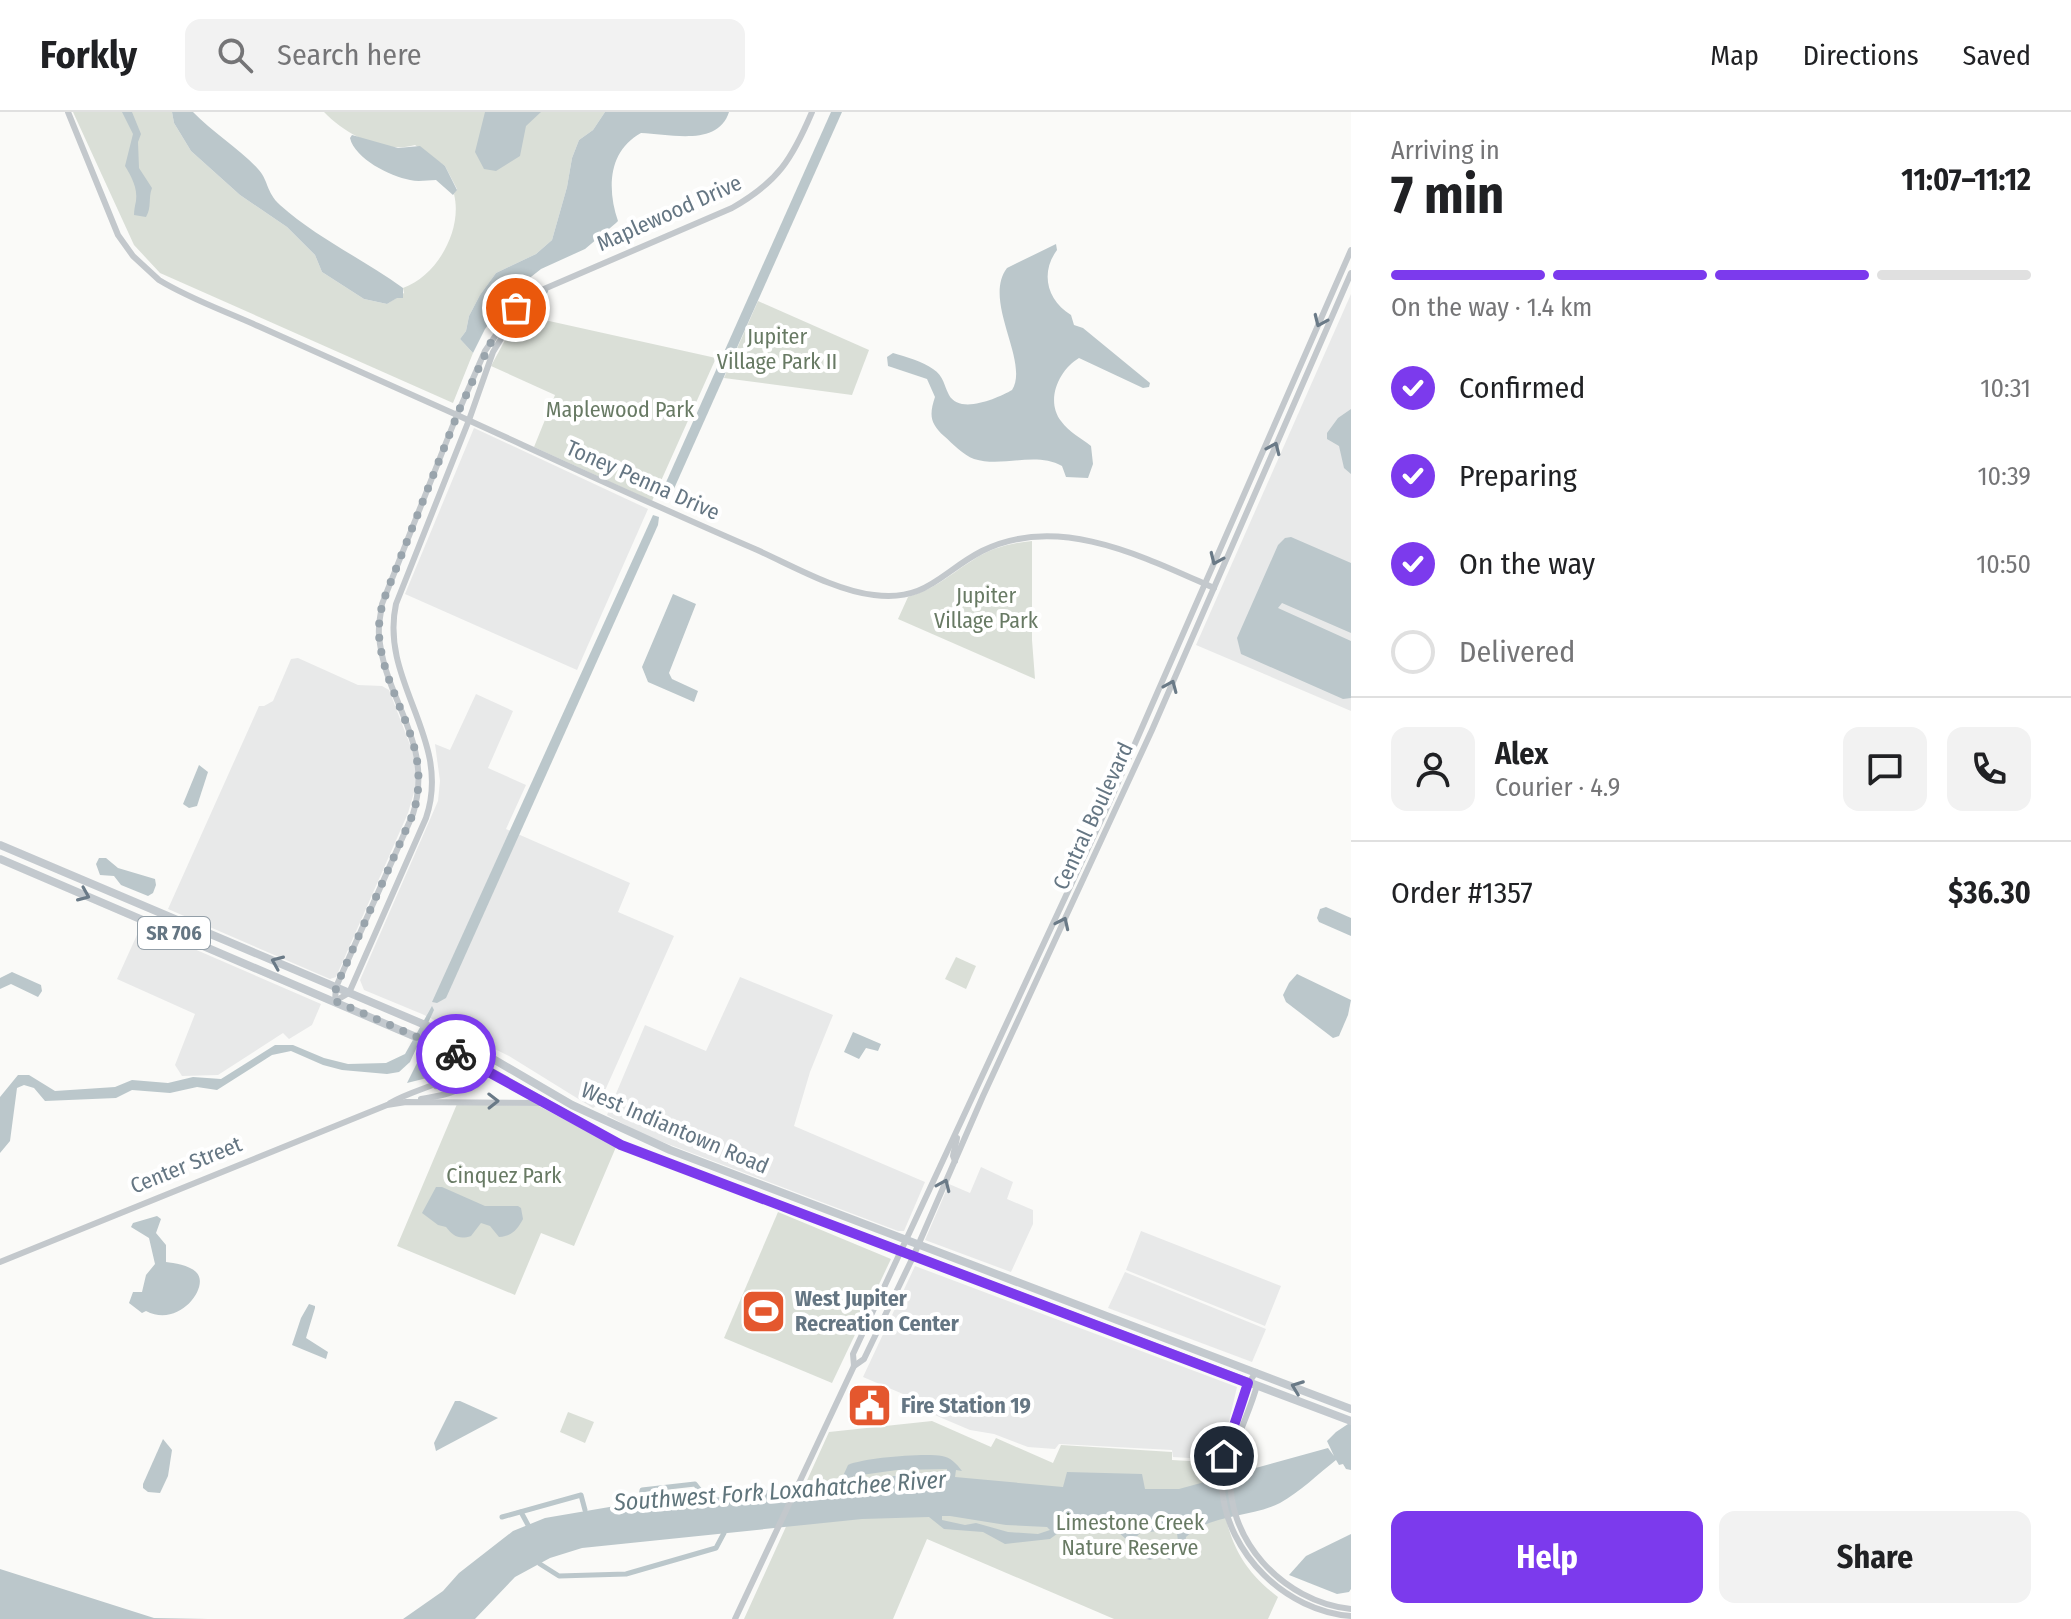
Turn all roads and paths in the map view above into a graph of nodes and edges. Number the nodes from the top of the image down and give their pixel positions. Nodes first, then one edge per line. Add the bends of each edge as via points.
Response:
1 (68, 112) edge
2 (812, 112) edge
3 (1351, 250) edge
4 (1351, 273) edge
5 (548, 287) junction
6 (457, 415) junction
7 (469, 420) junction
8 (1205, 584) junction
9 (1214, 588) junction
10 (0, 845) edge
11 (0, 859) edge
12 (336, 987) junction
13 (349, 993) junction
14 (335, 1001) junction
15 (426, 1040) junction
16 (479, 1051) junction
17 (488, 1056) junction
18 (472, 1061) junction
19 (483, 1067) junction
20 (980, 1079) junction
21 (989, 1083) junction
22 (436, 1085) junction
23 (406, 1102) junction
24 (547, 1104) junction
25 (387, 1105) junction
26 (962, 1119) junction
27 (955, 1161) junction
28 (906, 1241) junction
29 (918, 1246) junction
30 (900, 1252) junction
31 (913, 1257) junction
32 (0, 1262) edge
33 (854, 1366) junction
34 (1256, 1372) junction
35 (1252, 1385) junction
36 (1351, 1409) edge
37 (1349, 1421) edge
38 (1351, 1609) edge
39 (1351, 1616) edge
40 (735, 1619) edge

1 - 6 street, Toney Penna Drive via 118,235 159,280
2 - 5 street, Maplewood Drive via 791,157 758,193
3 -> 8 street, Central Boulevard
9 -> 4 street, Central Boulevard
5 - 6 street, Maplewood Drive via 526,299 500,328
5 - 7 street, Maplewood Drive via 502,336
6 - 7 street, Toney Penna Drive
6 - 12 street, Maplewood Drive via 387,587 379,623 385,663 419,758 419,791
7 - 8 street, Toney Penna Drive via 860,593 915,592 982,551 1031,538 1109,545
7 - 13 street, Maplewood Drive via 394,615 395,655 432,760 430,807
8 - 9 street, Toney Penna Drive
8 - 20 street, Central Boulevard
21 -> 9 street, Central Boulevard
12 -> 10 main road, West Indiantown Road / SR 706
11 -> 14 main road, West Indiantown Road / SR 706
12 - 13 main road, West Indiantown Road / SR 706
12 - 14 street, Maplewood Drive
13 - 14 street
13 - 16 main road, West Indiantown Road / SR 706
14 - 15 main road, West Indiantown Road / SR 706
15 - 18 main road, West Indiantown Road / SR 706
15 - 22 main road via 448,1064
16 - 17 main road, West Indiantown Road / SR 706
16 - 18 street, Center Street
17 - 19 street
17 - 28 main road, West Indiantown Road / SR 706 via 630,1133
18 - 19 main road, West Indiantown Road / SR 706
18 - 22 street, Center Street
19 - 23 street via 463,1089
19 - 24 main road, West Indiantown Road / SR 706
20 - 21 street
20 - 26 street, Central Boulevard
21 - 27 street, Central Boulevard
22 - 25 street, Center Street
23 -> 24 street, Center Street
23 - 25 street, Center Street
24 - 30 main road, West Indiantown Road / SR 706 via 621,1145
25 - 32 street, Center Street
26 - 27 street
26 - 28 street, Central Boulevard
29 -> 27 street, Central Boulevard
28 - 29 main road, West Indiantown Road / SR 706
28 - 30 street, Central Boulevard
29 - 31 street, Central Boulevard
29 - 34 main road, West Indiantown Road / SR 706
30 - 31 main road, West Indiantown Road / SR 706
30 - 33 street, Central Boulevard via 853,1354
31 - 33 street, Central Boulevard via 864,1359
31 - 35 main road, West Indiantown Road / SR 706
33 - 40 street
34 - 35 street
36 -> 34 main road, West Indiantown Road / SR 706
35 - 37 main road, West Indiantown Road / SR 706
35 - 38 street via 1230,1471 1239,1522 1255,1554 1274,1575 1306,1596
35 - 39 street via 1228,1439 1222,1473 1231,1525 1249,1558 1281,1590 1318,1609

